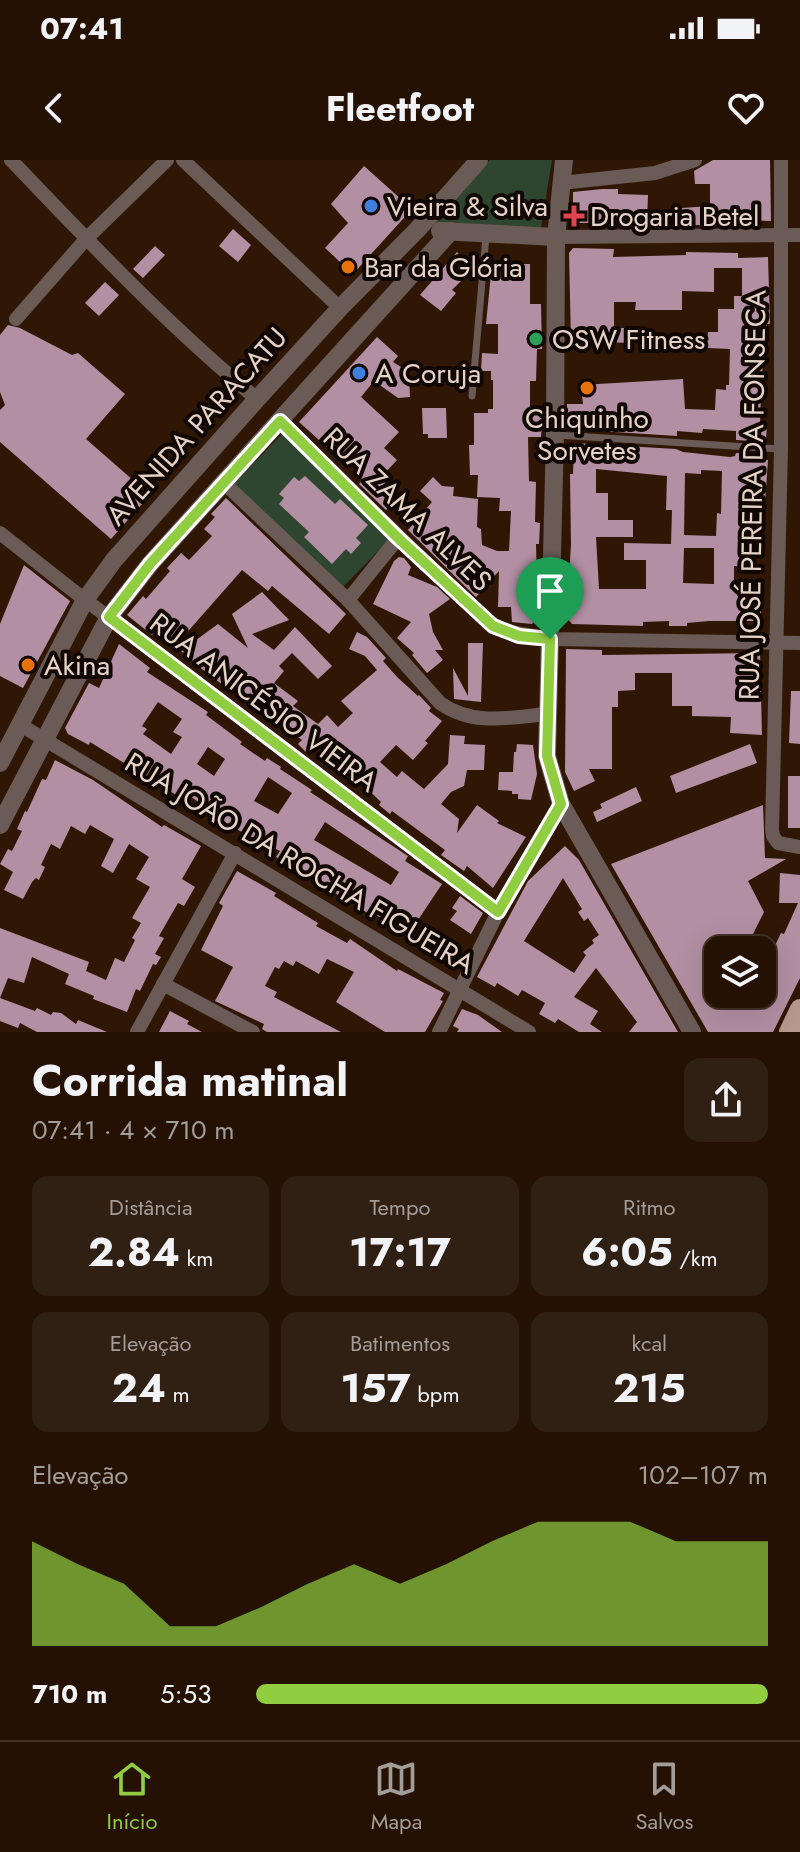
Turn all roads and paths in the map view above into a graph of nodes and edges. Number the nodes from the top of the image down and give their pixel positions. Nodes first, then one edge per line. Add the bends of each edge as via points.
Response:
1 (11, 160) edge
2 (167, 160) edge
3 (183, 160) edge
4 (479, 160) edge
5 (564, 160) edge
6 (695, 160) edge
7 (781, 160) edge
8 (561, 183) junction
9 (417, 230) junction
10 (451, 231) junction
11 (486, 233) junction
12 (781, 234) junction
13 (800, 235) edge
14 (556, 237) junction
15 (86, 239) junction
16 (340, 308) junction
17 (16, 319) dead end
18 (472, 396) dead end
19 (257, 399) junction
20 (280, 421) junction
21 (555, 435) junction
22 (781, 449) junction
23 (224, 483) junction
24 (0, 533) edge
25 (398, 538) junction
26 (85, 600) junction
27 (348, 600) junction
28 (109, 617) junction
29 (550, 639) junction
30 (778, 642) junction
31 (800, 643) edge
32 (546, 714) junction
33 (19, 724) junction
34 (45, 738) junction
35 (4, 743) edge
36 (0, 763) edge
37 (561, 804) junction
38 (0, 825) edge
39 (800, 847) edge
40 (235, 853) junction
41 (498, 912) junction
42 (163, 984) junction
43 (458, 989) junction
44 (800, 1009) edge
45 (137, 1032) edge
46 (253, 1032) edge
47 (439, 1032) edge
48 (529, 1032) edge
49 (692, 1032) edge
50 (789, 1032) edge

1 - 15 street
2 - 15 street
3 - 16 street
4 - 9 street, AVENIDA PARACATU
5 - 8 street
6 - 8 street via 655,173
7 - 12 street, RUA JOSÉ PEREIRA DA FONSECA
8 - 14 street
9 - 10 street
9 - 16 street, AVENIDA PARACATU
10 - 11 street
10 - 20 street, AVENIDA PARACATU
11 - 14 street
11 - 18 lane
12 - 13 street
12 - 14 street
12 - 22 street, RUA JOSÉ PEREIRA DA FONSECA
14 - 21 street
15 - 17 street
15 - 19 street
16 - 19 street, AVENIDA PARACATU
19 - 26 street, AVENIDA PARACATU
20 - 23 street, AVENIDA PARACATU
20 - 25 street, RUA ZAMA ALVES
21 - 22 lane
21 - 29 street
22 - 30 street, RUA JOSÉ PEREIRA DA FONSECA
23 - 27 street
23 - 28 street, AVENIDA PARACATU
24 - 26 street, RUA ANICÉSIO VIEIRA
25 - 27 street
25 - 29 street, RUA ZAMA ALVES via 493,626
26 - 28 street, RUA ANICÉSIO VIEIRA
26 - 33 street, AVENIDA PARACATU
27 - 32 street via 454,713 492,719
28 - 34 street, AVENIDA PARACATU
28 - 41 street, RUA ANICÉSIO VIEIRA
29 - 30 street, RUA ZAMA ALVES
29 - 32 street
30 - 31 street, RUA ZAMA ALVES
30 - 39 street, RUA JOSÉ PEREIRA DA FONSECA via 772,830 778,843
32 - 37 street via 547,756
33 - 34 street, RUA JOÃO DA ROCHA FIGUEIRA
33 - 35 street, AVENIDA PARACATU
34 - 38 street, AVENIDA PARACATU
34 - 40 street, RUA JOÃO DA ROCHA FIGUEIRA
35 - 36 street, AVENIDA PARACATU
37 - 41 street
37 - 49 street
40 - 42 street
40 - 43 street, RUA JOÃO DA ROCHA FIGUEIRA
41 - 43 street
42 - 45 street
42 - 46 street
43 - 47 street
43 - 48 street, RUA JOÃO DA ROCHA FIGUEIRA
44 - 50 main road

